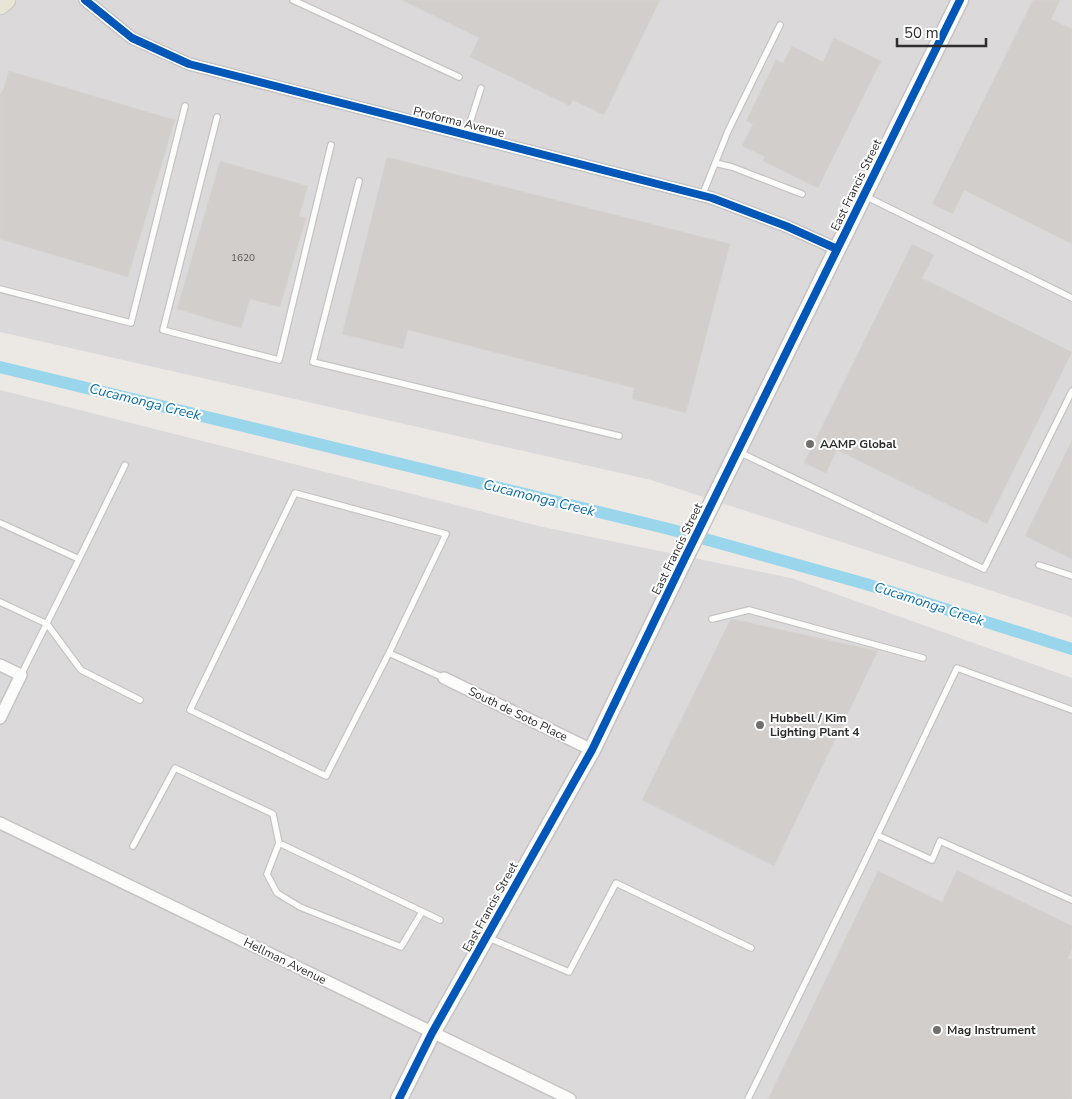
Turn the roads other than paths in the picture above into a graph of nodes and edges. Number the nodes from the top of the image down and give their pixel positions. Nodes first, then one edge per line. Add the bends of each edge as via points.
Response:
1 (6, 0) edge
2 (85, 0) edge
3 (293, 0) edge
4 (960, 0) edge
5 (0, 5) edge
6 (780, 25) dead end
7 (459, 77) dead end
8 (481, 88) dead end
9 (185, 106) dead end
10 (217, 117) dead end
11 (466, 135) junction
12 (331, 145) dead end
13 (715, 162) junction
14 (359, 181) dead end
15 (802, 194) dead end
16 (864, 195) junction
17 (702, 196) junction
18 (837, 249) junction
19 (0, 289) edge
20 (1072, 298) edge
21 (1072, 391) edge
22 (619, 436) dead end
23 (738, 452) junction
24 (125, 465) dead end
25 (0, 523) edge
26 (79, 559) junction
27 (1039, 565) dead end
28 (1072, 576) edge
29 (0, 602) edge
30 (712, 619) dead end
31 (47, 624) junction
32 (388, 653) junction
33 (923, 658) dead end
34 (0, 664) edge
35 (20, 675) junction
36 (444, 678) joint
37 (140, 700) dead end
38 (1072, 710) edge
39 (0, 718) edge
40 (592, 750) junction
41 (0, 823) edge
42 (877, 835) junction
43 (279, 843) junction
44 (133, 846) dead end
45 (1072, 900) edge
46 (422, 912) junction
47 (440, 920) dead end
48 (487, 937) junction
49 (752, 948) dead end
50 (432, 1033) junction
51 (399, 1099) edge
52 (570, 1099) edge
53 (748, 1099) edge

1 - 5 main road
2 - 11 street, Proforma Avenue via 132,38 189,64
3 - 7 lane
4 - 16 street, East Francis Street
6 - 13 lane
8 - 11 lane
9 - 19 lane via 131,323
10 - 12 lane via 164,330 279,360
11 - 17 street, Proforma Avenue
13 - 15 lane
13 - 17 lane
14 - 22 lane via 313,362
16 - 18 street, East Francis Street
16 - 20 lane
17 - 18 street, Proforma Avenue via 786,226
18 - 23 street, East Francis Street
21 - 23 lane via 984,569
23 - 40 street, East Francis Street
24 - 26 lane
25 - 26 lane
26 - 31 lane
27 - 28 lane
29 - 31 lane
30 - 33 lane via 749,610
31 - 35 lane
31 - 37 lane via 81,670
32 - 32 lane via 446,534 296,493 190,710 326,776
32 - 36 lane
34 - 35 street
35 - 39 street
36 - 40 street, South de Soto Place
38 - 42 lane via 957,668
40 - 48 street, East Francis Street
41 - 50 street, Hellman Avenue
42 - 45 lane via 932,860 940,841
42 - 53 lane
43 - 44 lane via 273,814 175,768
43 - 46 lane
43 - 46 lane via 267,874 277,893 300,907 401,947
46 - 47 lane
48 - 49 lane via 569,972 616,883
48 - 50 street, East Francis Street
50 - 51 street, East Francis Street
50 - 52 street, Hellman Avenue

